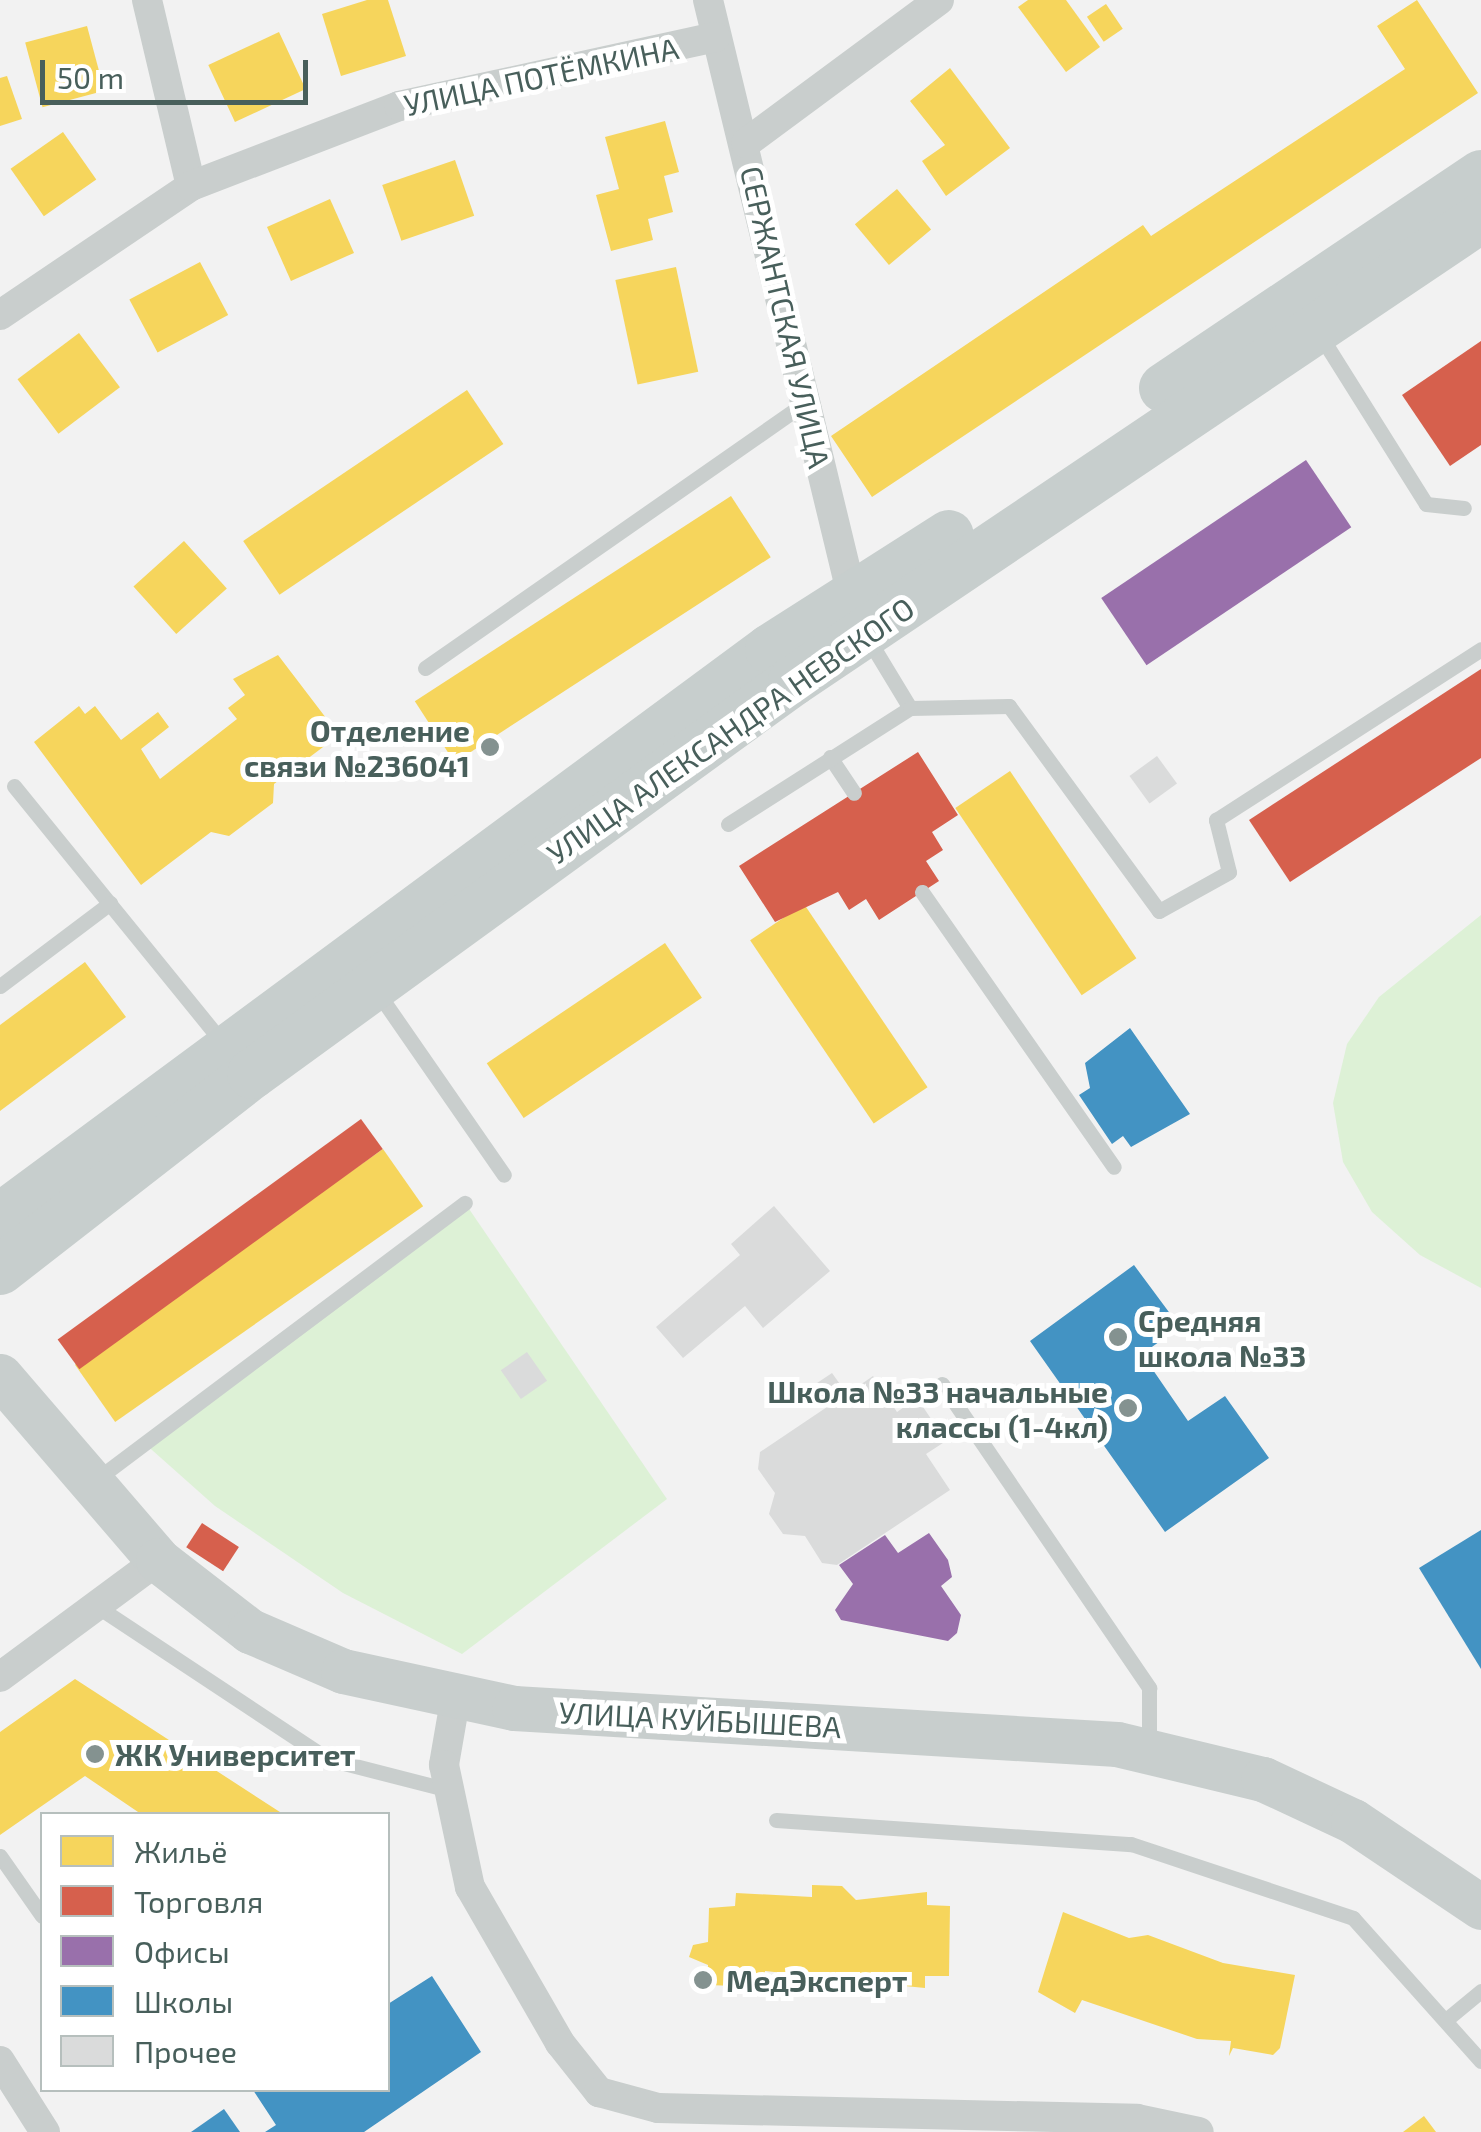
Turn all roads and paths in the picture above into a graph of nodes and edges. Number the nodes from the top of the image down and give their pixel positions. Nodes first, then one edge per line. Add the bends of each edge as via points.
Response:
1 (147, 0) edge
2 (708, 0) edge
3 (939, 0) edge
4 (716, 37) junction
5 (746, 143) junction
6 (1481, 176) edge
7 (191, 186) junction
8 (1481, 218) edge
9 (0, 315) edge
10 (1315, 327) junction
11 (806, 402) junction
12 (1464, 508) dead end
13 (858, 616) junction
14 (1481, 648) edge
15 (425, 668) dead end
16 (910, 708) junction
17 (830, 757) junction
18 (14, 786) dead end
19 (854, 793) dead end
20 (728, 824) dead end
21 (922, 892) dead end
22 (110, 903) junction
23 (0, 986) edge
24 (372, 986) junction
25 (226, 1048) junction
26 (1114, 1167) dead end
27 (504, 1175) dead end
28 (466, 1203) dead end
29 (0, 1218) edge
30 (0, 1270) edge
31 (0, 1376) edge
32 (942, 1384) dead end
33 (90, 1484) junction
34 (158, 1560) junction
35 (95, 1606) junction
36 (0, 1676) edge
37 (454, 1701) junction
38 (1148, 1751) junction
39 (449, 1790) junction
40 (776, 1820) dead end
41 (0, 1856) edge
42 (1481, 1907) edge
43 (40, 1913) edge
44 (1481, 1992) edge
45 (1447, 2019) junction
46 (0, 2061) edge
47 (1481, 2061) edge
48 (921, 2122) edge
49 (45, 2132) edge
50 (1199, 2132) edge

1 - 7 street
2 - 4 street, СЕРЖАНТСКАЯ УЛИЦА
3 - 5 street
4 - 5 street, СЕРЖАНТСКАЯ УЛИЦА
4 - 7 street, УЛИЦА ПОТЁМКИНА via 399,106
5 - 11 street, СЕРЖАНТСКАЯ УЛИЦА
6 - 13 main road, УЛИЦА АЛЕКСАНДРА НЕВСКОГО
7 - 9 street, УЛИЦА ПОТЁМКИНА
8 - 10 main road, УЛИЦА АЛЕКСАНДРА НЕВСКОГО
10 - 12 lane via 1426,504
10 - 13 main road, УЛИЦА АЛЕКСАНДРА НЕВСКОГО
11 - 13 street, СЕРЖАНТСКАЯ УЛИЦА
11 - 15 lane
13 - 16 lane
13 - 24 main road, УЛИЦА АЛЕКСАНДРА НЕВСКОГО
13 - 25 main road, УЛИЦА АЛЕКСАНДРА НЕВСКОГО
14 - 16 lane via 1216,820 1229,872 1159,910 1009,706
16 - 17 lane
17 - 19 lane
17 - 20 lane
18 - 22 lane
21 - 26 lane
22 - 23 lane
22 - 25 lane
24 - 27 lane
24 - 30 main road, УЛИЦА АЛЕКСАНДРА НЕВСКОГО
25 - 29 main road, УЛИЦА АЛЕКСАНДРА НЕВСКОГО
28 - 33 lane
31 - 33 main road, УЛИЦА КУЙБЫШЕВА
32 - 38 lane via 1149,1688
33 - 34 main road, УЛИЦА КУЙБЫШЕВА
34 - 35 street
34 - 37 main road, УЛИЦА КУЙБЫШЕВА via 250,1631 343,1671
35 - 36 street
35 - 39 lane via 328,1758
37 - 38 main road, УЛИЦА КУЙБЫШЕВА
37 - 39 street
38 - 42 main road, УЛИЦА КУЙБЫШЕВА via 1262,1780 1353,1822
39 - 48 street via 470,1887 560,2043 598,2092 658,2108
40 - 45 lane via 1131,1844 1353,1918
41 - 43 lane
44 - 45 lane
45 - 47 lane
46 - 49 street
48 - 50 street via 1137,2119

